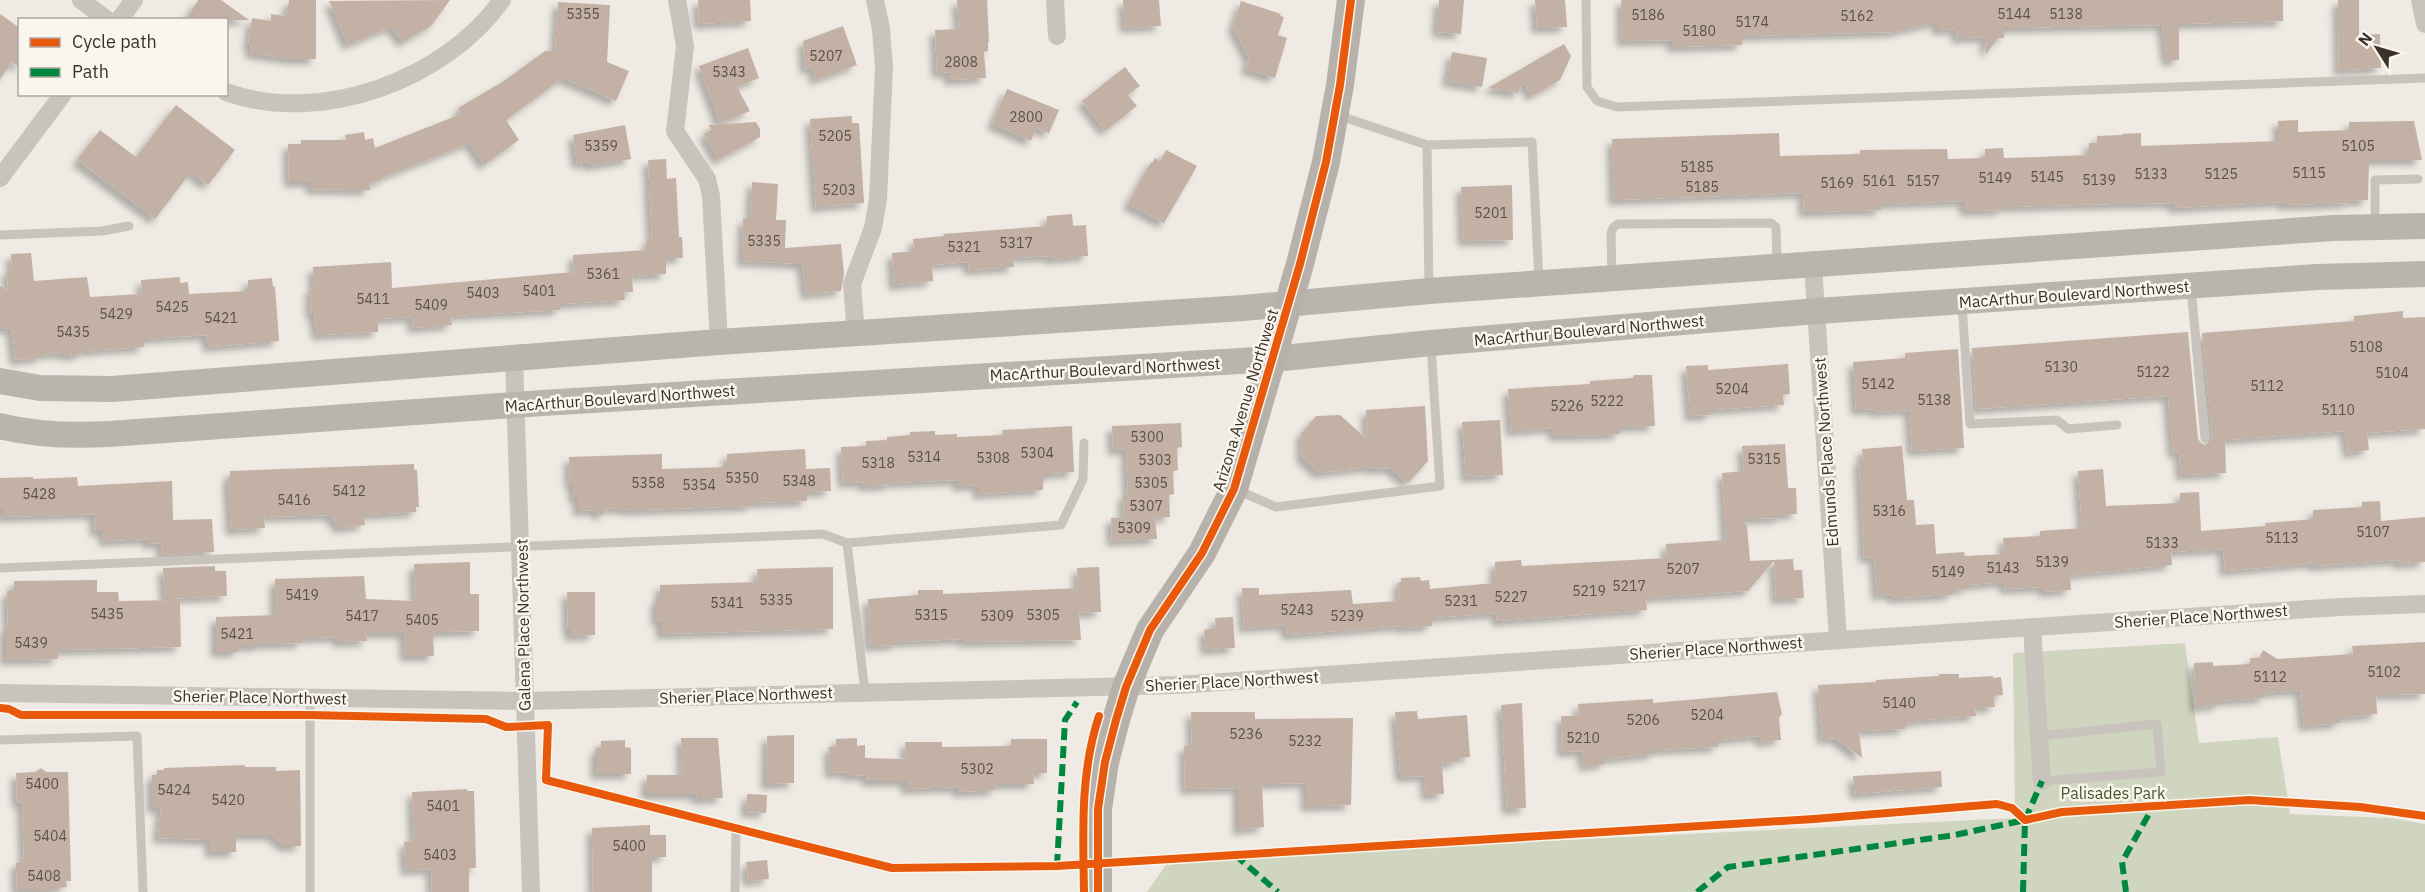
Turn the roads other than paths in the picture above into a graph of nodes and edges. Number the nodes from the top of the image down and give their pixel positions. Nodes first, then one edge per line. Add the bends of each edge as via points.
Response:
1 (81, 0) edge
2 (134, 0) edge
3 (502, 0) edge
4 (677, 0) edge
5 (875, 0) edge
6 (1055, 0) edge
7 (1351, 0) edge
8 (1586, 0) edge
9 (2420, 0) edge
10 (104, 18) edge
11 (120, 18) edge
12 (2425, 24) edge
13 (1057, 36) dead end
14 (2425, 78) edge
15 (228, 92) edge
16 (62, 96) edge
17 (1335, 114) junction
18 (1427, 145) junction
19 (0, 178) edge
20 (2418, 179) dead end
21 (129, 226) dead end
22 (2374, 226) junction
23 (2425, 226) edge
24 (0, 235) edge
25 (1814, 266) junction
26 (1777, 267) junction
27 (2425, 274) edge
28 (1612, 279) junction
29 (1539, 284) junction
30 (2190, 286) junction
31 (1429, 291) junction
32 (1962, 302) junction
33 (1288, 303) junction
34 (1817, 311) junction
35 (856, 334) junction
36 (719, 342) junction
37 (1431, 343) junction
38 (514, 357) junction
39 (1273, 359) junction
40 (0, 381) edge
41 (515, 405) junction
42 (2117, 425) dead end
43 (0, 426) edge
44 (2205, 438) dead end
45 (1084, 443) dead end
46 (1234, 489) junction
47 (847, 543) junction
48 (521, 546) junction
49 (0, 568) edge
50 (2425, 604) edge
51 (2032, 627) junction
52 (1838, 639) junction
53 (1126, 687) junction
54 (865, 692) junction
55 (0, 693) edge
56 (310, 698) junction
57 (526, 701) junction
58 (2039, 736) junction
59 (0, 740) edge
60 (2042, 781) joint
61 (736, 830) dead end
62 (143, 892) edge
63 (310, 892) edge
64 (531, 892) edge
65 (735, 892) edge
66 (1098, 892) edge

1 - 10 street
2 - 11 street
3 - 15 street via 479,29 455,50 385,87 305,102 256,99
4 - 36 street via 685,46 675,131 707,179 711,196
5 - 35 street via 884,75 878,199 873,228 852,284
6 - 13 street
7 - 17 main road, Arizona Avenue Northwest
8 - 14 lane via 1587,87 1597,101 1617,107
9 - 12 street
16 - 19 street
17 - 18 lane
17 - 33 main road, Arizona Avenue Northwest
18 - 29 lane via 1532,142
18 - 31 lane
20 - 22 lane via 2375,180
21 - 24 lane via 102,231
22 - 23 main road
22 - 25 main road
25 - 26 main road
25 - 34 street, Edmunds Place Northwest
26 - 28 main road
26 - 28 lane via 1776,227 1771,224 1618,224 1611,234
27 - 30 main road, MacArthur Boulevard Northwest
28 - 29 main road
29 - 31 main road
30 - 32 main road, MacArthur Boulevard Northwest
30 - 44 lane
31 - 33 main road
32 - 34 main road, MacArthur Boulevard Northwest
32 - 42 lane via 1970,424 2057,420 2068,429
33 - 35 main road
33 - 39 main road, Arizona Avenue Northwest
34 - 37 main road, MacArthur Boulevard Northwest
34 - 52 street, Edmunds Place Northwest
35 - 36 main road
36 - 38 main road
37 - 39 main road, MacArthur Boulevard Northwest
37 - 46 lane via 1440,486 1276,507
38 - 40 main road via 112,388 40,388
38 - 41 street, Galena Place Northwest
39 - 41 main road, MacArthur Boulevard Northwest
39 - 46 main road, Arizona Avenue Northwest
41 - 43 main road, MacArthur Boulevard Northwest via 84,436
41 - 48 street, Galena Place Northwest
45 - 47 lane via 1083,480 1061,525
46 - 53 main road, Arizona Avenue Northwest via 1202,553 1154,622
47 - 48 lane via 824,534
47 - 54 lane
48 - 49 lane
48 - 57 street, Galena Place Northwest
50 - 51 street, Sherier Place Northwest
51 - 52 street, Sherier Place Northwest
51 - 58 street
52 - 53 street, Sherier Place Northwest
53 - 54 street, Sherier Place Northwest
53 - 66 main road, Arizona Avenue Northwest via 1101,786
54 - 57 street, Sherier Place Northwest
55 - 56 street, Sherier Place Northwest
56 - 57 street, Sherier Place Northwest
56 - 63 lane
57 - 64 street, Galena Place Northwest
58 - 60 street
58 - 60 lane via 2157,724 2161,772
59 - 62 lane via 137,736
61 - 65 lane

